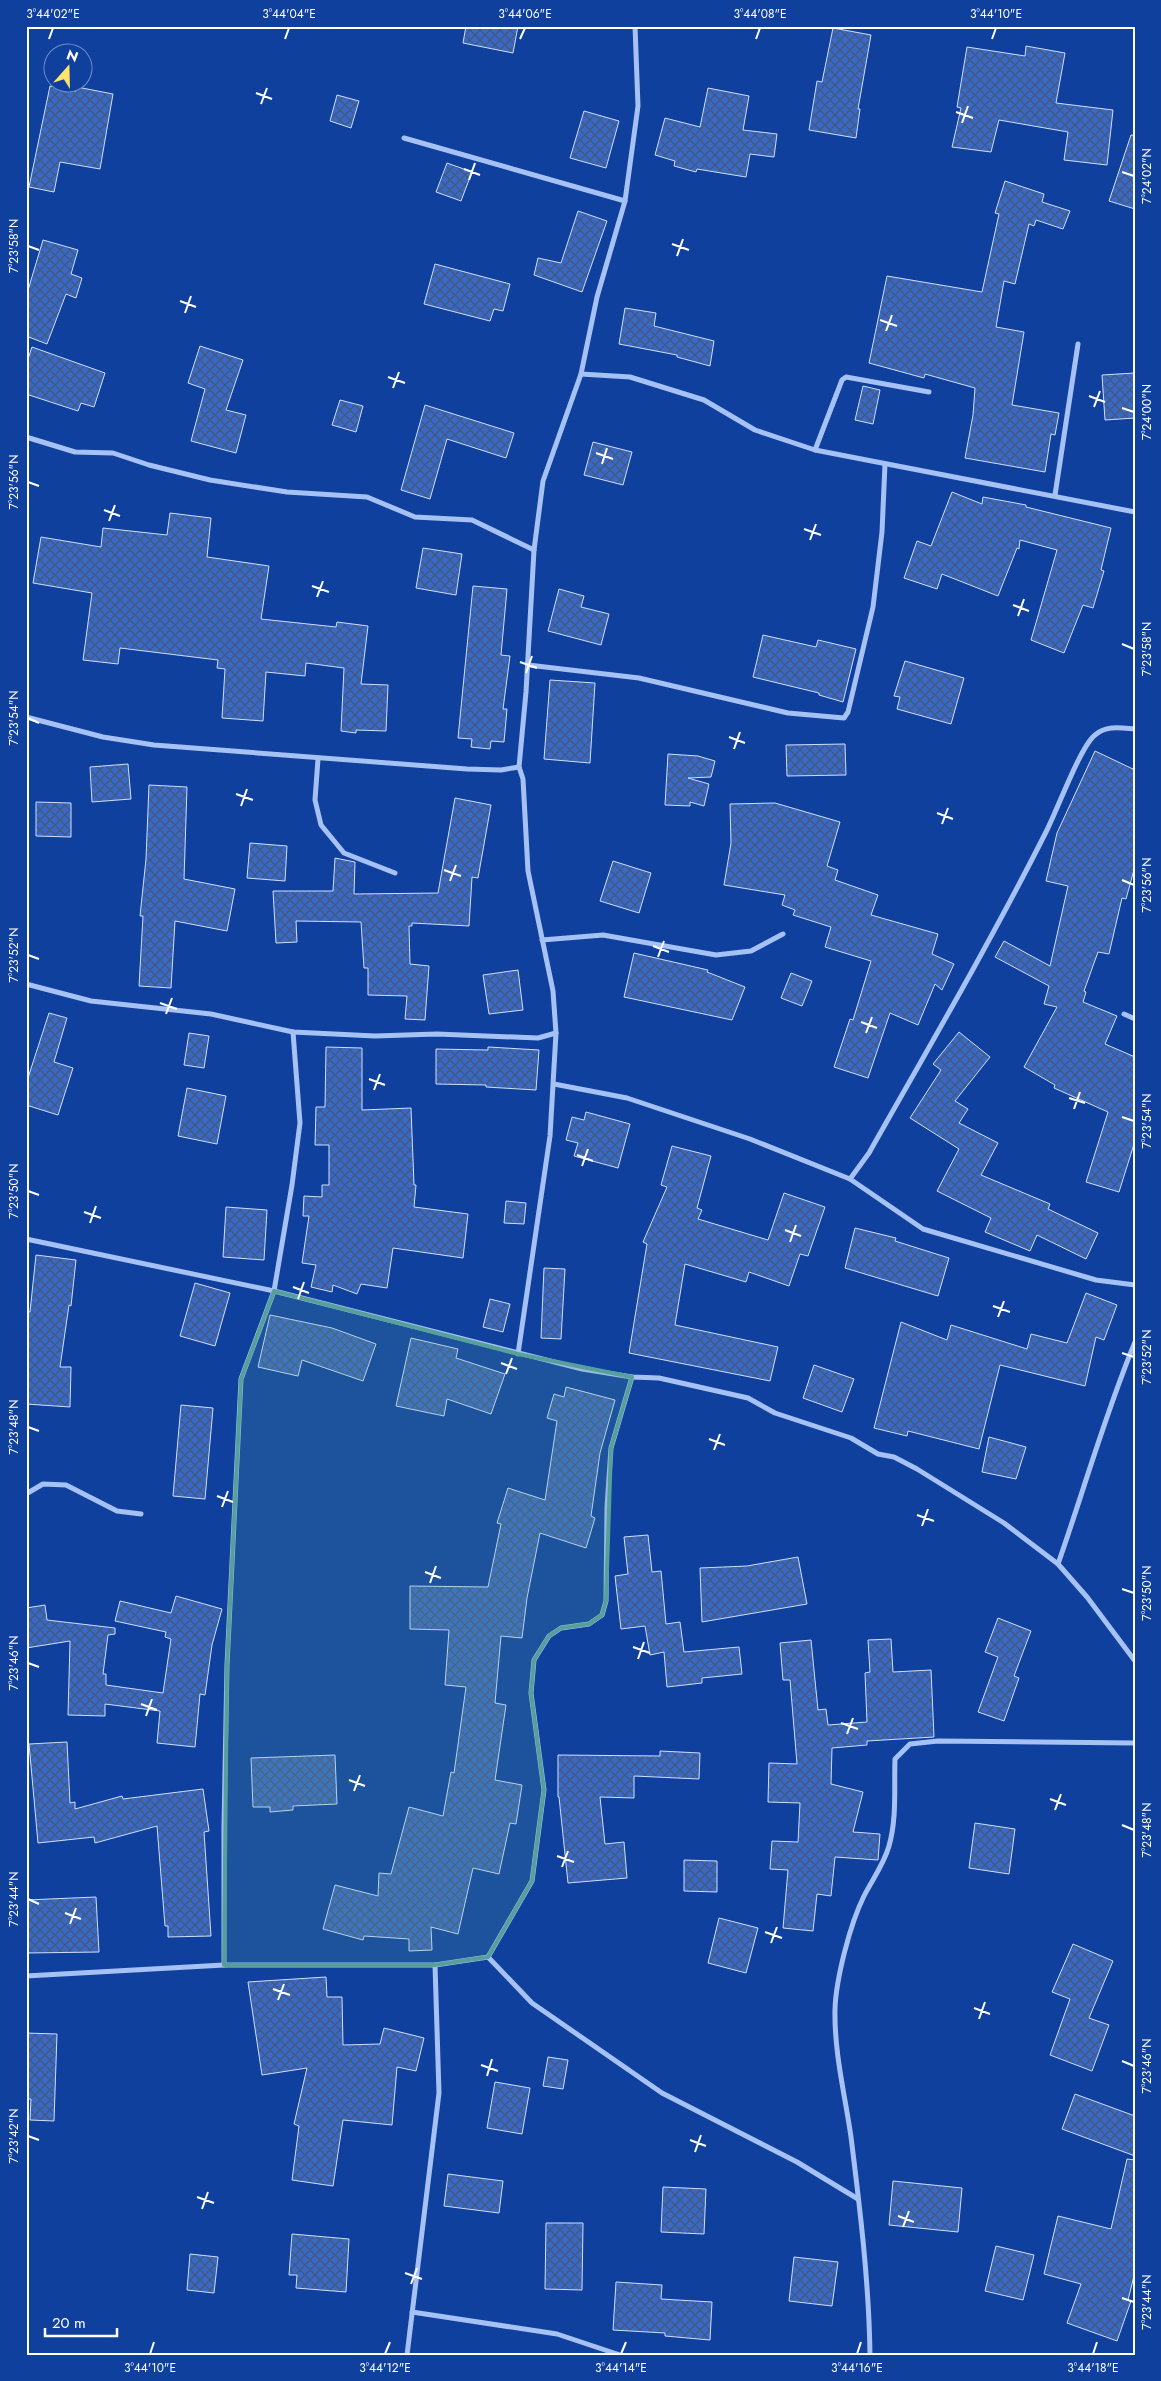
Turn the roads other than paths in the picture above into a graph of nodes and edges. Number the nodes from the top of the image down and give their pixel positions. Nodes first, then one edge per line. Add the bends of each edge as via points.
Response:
1 (635, 26) edge
2 (404, 138) dead end
3 (625, 201) junction
4 (1078, 344) dead end
5 (581, 374) junction
6 (929, 392) dead end
7 (26, 437) edge
8 (815, 450) junction
9 (885, 464) junction
10 (1055, 495) junction
11 (1135, 512) edge
12 (534, 550) junction
13 (528, 666) junction
14 (26, 717) edge
15 (1135, 729) edge
16 (318, 759) junction
17 (519, 768) junction
18 (395, 873) dead end
19 (783, 934) dead end
20 (542, 940) junction
21 (26, 984) edge
22 (1124, 1014) dead end
23 (1135, 1019) edge
24 (293, 1032) junction
25 (556, 1033) junction
26 (554, 1084) junction
27 (850, 1179) junction
28 (26, 1239) edge
29 (1135, 1285) edge
30 (274, 1291) junction
31 (1135, 1342) edge
32 (518, 1354) junction
33 (632, 1377) junction
34 (26, 1494) edge
35 (140, 1514) dead end
36 (1058, 1564) junction
37 (1135, 1661) edge
38 (1135, 1743) edge
39 (488, 1957) junction
40 (224, 1965) junction
41 (435, 1965) junction
42 (26, 1976) edge
43 (858, 2199) junction
44 (412, 2312) junction
45 (407, 2355) edge
46 (620, 2355) edge
47 (870, 2355) edge

1 - 3 street via 638,106
2 - 3 street
3 - 5 street via 597,297
4 - 10 street
5 - 8 street via 630,377 704,400 755,430
5 - 12 street via 543,481
6 - 8 street via 846,376
7 - 12 street via 75,452 113,453 210,480 287,492 367,497 415,517 472,520
8 - 9 street
9 - 10 street
9 - 13 street via 882,532 873,607 844,718 788,713 640,678
10 - 11 street
12 - 13 street
13 - 17 street
14 - 16 street via 103,737 137,742
15 - 27 street via 1111,727 1095,735 1083,753 1046,832 978,958 869,1153
16 - 17 street via 467,769
16 - 18 street via 315,800 321,825 344,853
17 - 20 street via 523,778 528,871
19 - 20 street via 751,951 716,955 603,935
20 - 25 street via 553,990
21 - 24 street via 91,1001 211,1014
22 - 23 street
24 - 25 street via 538,1038
24 - 30 street via 300,1123
25 - 26 street
26 - 27 street via 627,1098 750,1139
26 - 32 street via 550,1136
27 - 29 street via 923,1229 1096,1280
28 - 30 street
30 - 32 street
30 - 40 street via 242,1379 227,1665
31 - 36 street via 1112,1399
32 - 33 street
33 - 36 street via 659,1378 748,1398 774,1413 851,1438 878,1454 894,1457 937,1480 1004,1523
33 - 39 street via 611,1448 606,1601 602,1615 589,1624 561,1628 549,1636 534,1660 531,1693 544,1790 532,1881
34 - 35 street via 44,1484 66,1486 117,1512
36 - 37 street
38 - 43 street via 938,1741 910,1744 895,1760 894,1823 889,1846 863,1898 846,1950 835,2010
39 - 41 street
39 - 43 street via 532,2003 662,2093 797,2162
40 - 41 street
40 - 42 street
41 - 44 street via 439,2093
43 - 47 street via 870,2320
44 - 45 street
44 - 46 street via 557,2334

